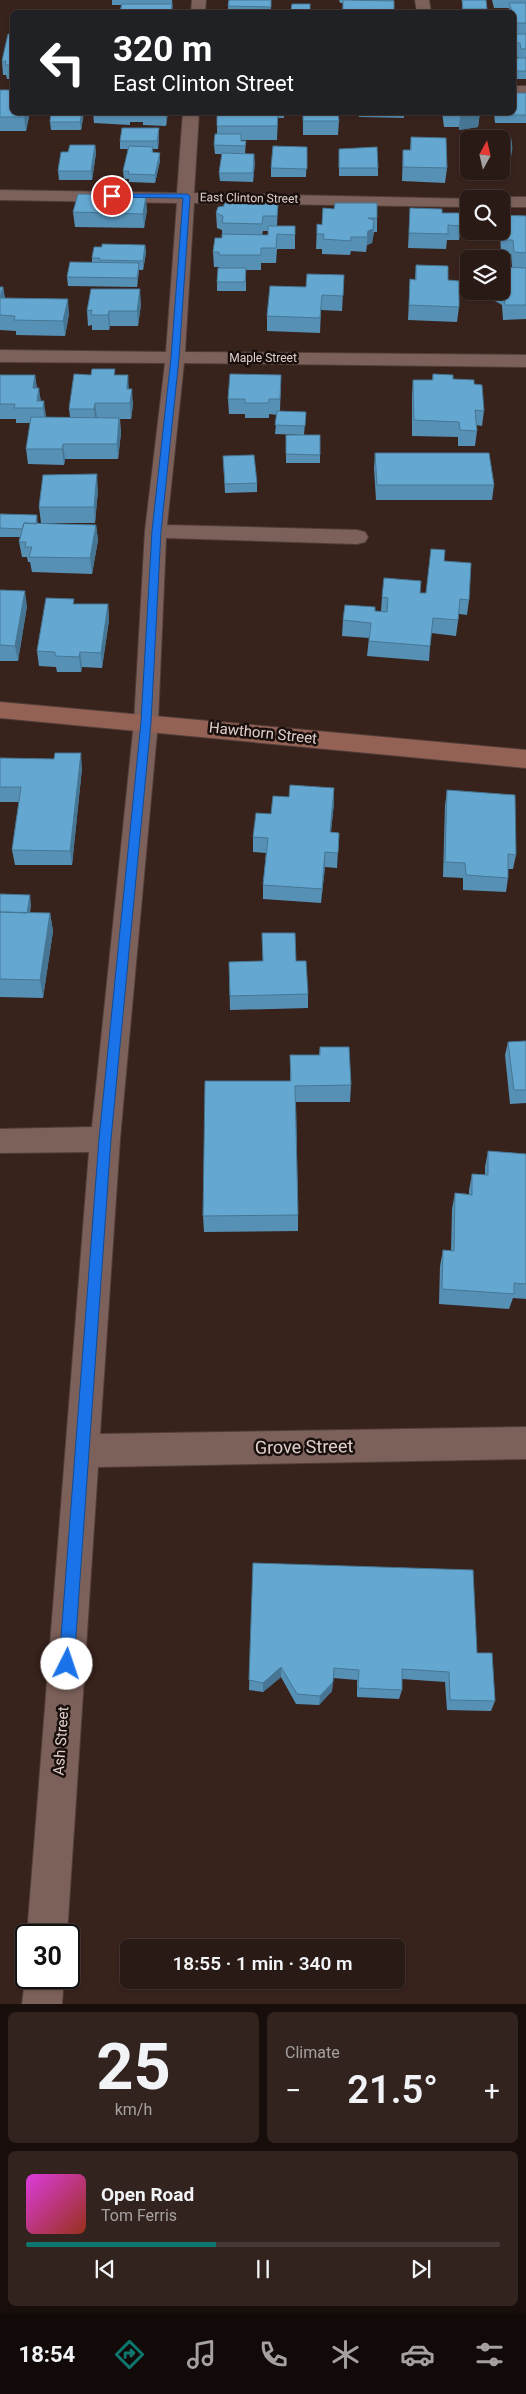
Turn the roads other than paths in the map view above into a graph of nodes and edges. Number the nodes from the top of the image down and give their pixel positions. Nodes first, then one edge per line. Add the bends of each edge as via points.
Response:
1 (191, 115) edge
2 (0, 195) edge
3 (187, 196) junction
4 (460, 202) edge
5 (510, 202) edge
6 (526, 202) edge
7 (0, 356) edge
8 (175, 358) junction
9 (526, 361) edge
10 (156, 531) junction
11 (357, 537) dead end
12 (0, 710) edge
13 (146, 722) junction
14 (526, 759) edge
15 (105, 1139) junction
16 (0, 1141) edge
17 (526, 1443) edge
18 (82, 1451) junction
19 (48, 1924) edge
20 (43, 1989) edge
21 (42, 2004) edge

1 - 3 street, Ash Street
2 - 3 street, East Clinton Street
3 - 4 street, East Clinton Street
3 - 8 street, Ash Street
5 - 6 street
7 - 8 street, Maple Street
8 - 9 street, Maple Street
8 - 10 street, Ash Street
10 - 11 street
10 - 13 street, Ash Street
12 - 13 main road, Hawthorn Street
13 - 14 main road, Hawthorn Street
13 - 15 street, Ash Street
15 - 16 street
15 - 18 street, Ash Street
17 - 18 street, Grove Street
18 - 19 street, Ash Street
20 - 21 street

